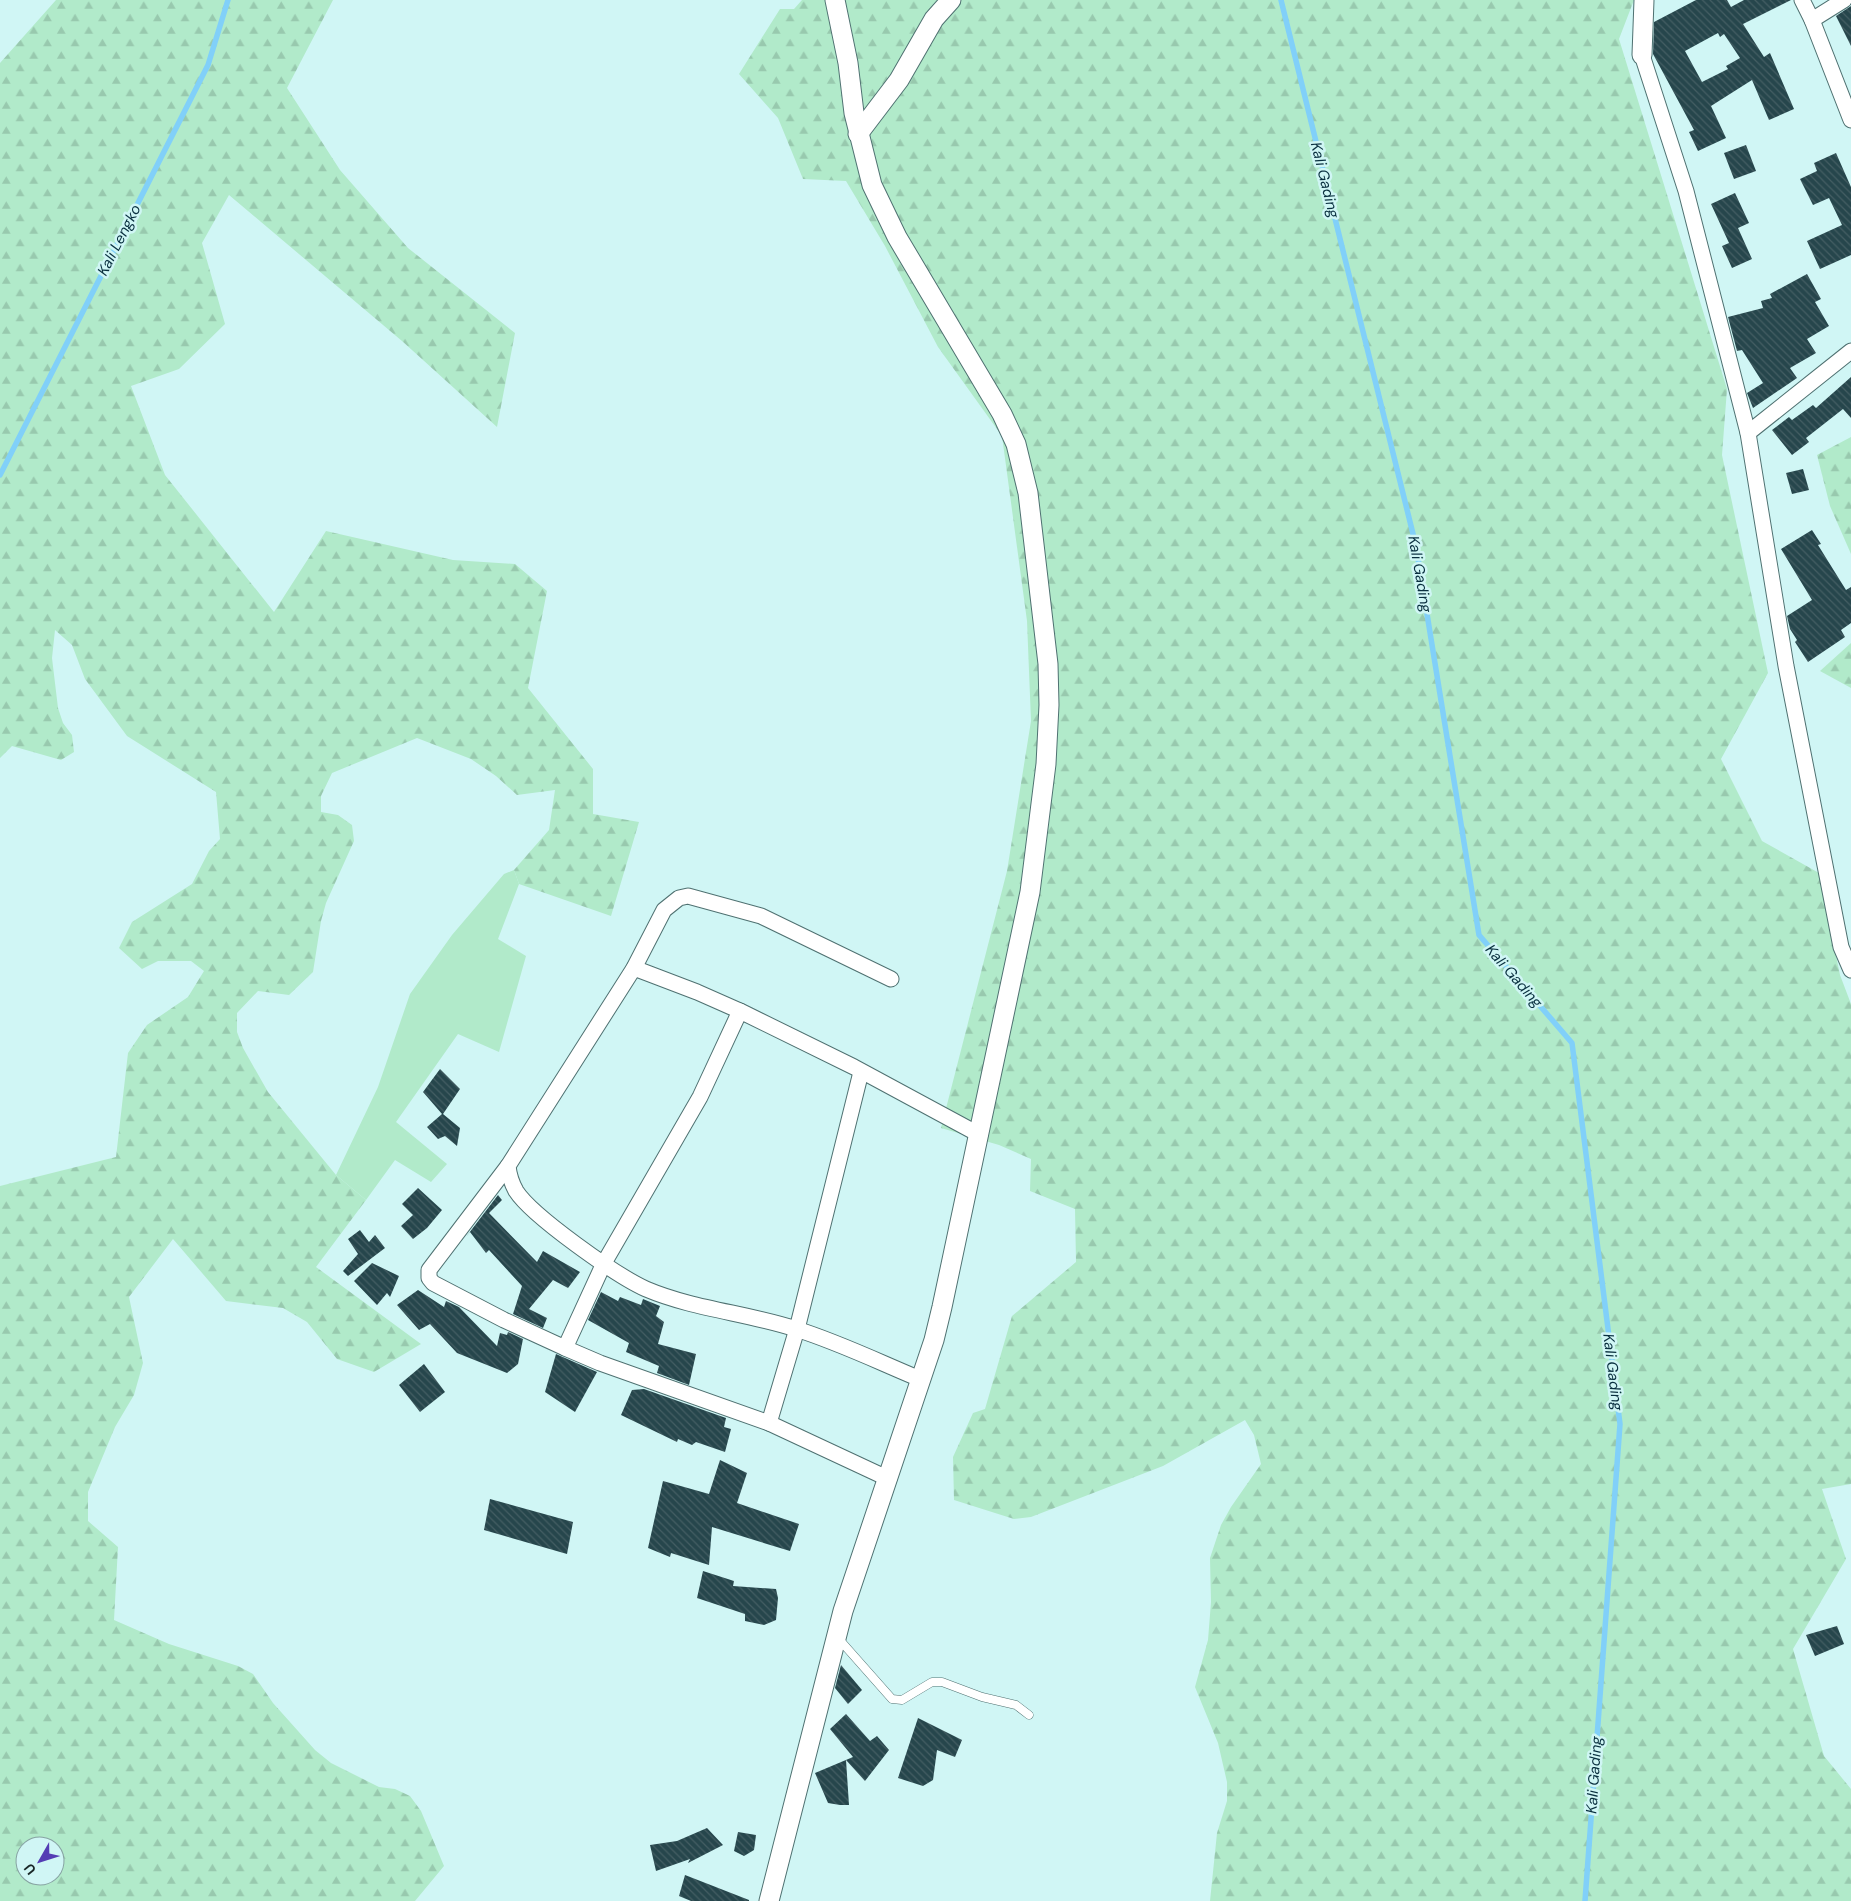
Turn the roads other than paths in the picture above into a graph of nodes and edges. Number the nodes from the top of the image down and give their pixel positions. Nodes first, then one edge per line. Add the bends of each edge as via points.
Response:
1 (835, 0) edge
2 (951, 0) edge
3 (1644, 0) edge
4 (1802, 0) edge
5 (1844, 0) edge
6 (1812, 20) junction
7 (1642, 56) joint
8 (1851, 120) edge
9 (858, 134) junction
10 (1851, 351) edge
11 (1748, 433) junction
12 (634, 968) junction
13 (1851, 970) edge
14 (891, 979) dead end
15 (740, 1011) junction
16 (861, 1072) junction
17 (980, 1135) junction
18 (508, 1166) junction
19 (604, 1263) junction
20 (797, 1329) junction
21 (564, 1348) junction
22 (920, 1378) junction
23 (768, 1423) junction
24 (888, 1479) junction
25 (837, 1637) junction
26 (1029, 1715) dead end
27 (769, 1901) edge

1 - 9 street
2 - 9 street via 934,19 899,80
3 - 7 street
4 - 6 street
5 - 6 street
6 - 8 street
7 - 11 street via 1686,191
9 - 17 street via 882,208 1002,414 1016,444 1028,493 1037,560 1048,664 1046,764 1028,901
10 - 11 street
11 - 13 street via 1786,666 1841,947
12 - 14 street via 664,910 679,898 688,896 761,916
12 - 15 street
12 - 18 street
15 - 16 street
15 - 19 street via 700,1098
16 - 17 street
16 - 20 street
17 - 22 street via 940,1315
18 - 19 street via 510,1178 526,1203
18 - 21 street via 429,1270 429,1278 496,1316
19 - 20 street via 645,1288 673,1298
19 - 21 street
20 - 22 street
20 - 23 street
21 - 23 street
22 - 24 street
23 - 24 street
24 - 25 street
25 - 26 lane via 892,1699 902,1700 932,1682 942,1682 1016,1705
25 - 27 street

